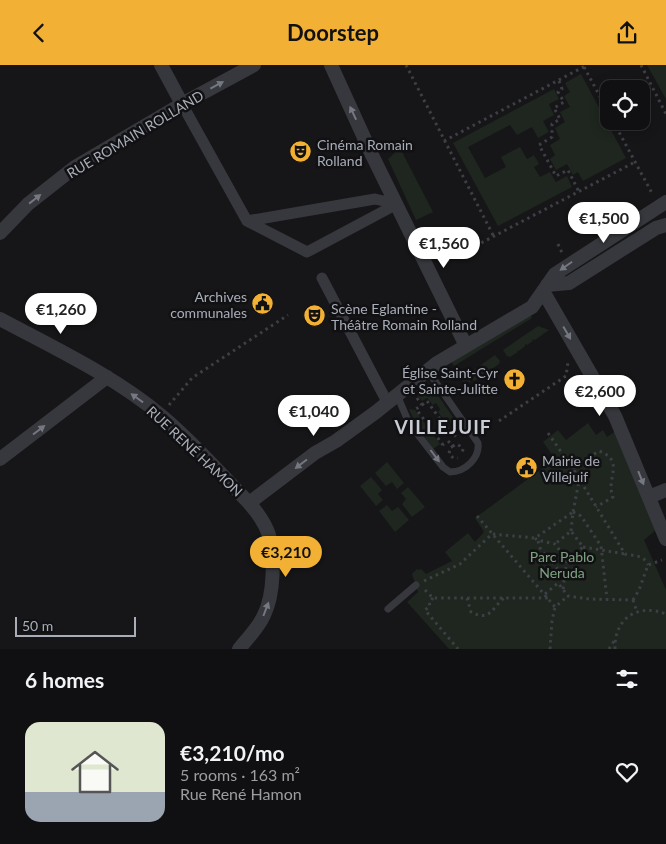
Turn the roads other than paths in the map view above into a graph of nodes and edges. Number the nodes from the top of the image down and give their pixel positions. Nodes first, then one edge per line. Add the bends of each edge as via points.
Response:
1 (161, 65) edge
2 (254, 65) edge
3 (331, 65) edge
4 (182, 104) junction
5 (397, 204) junction
6 (662, 204) edge
7 (247, 221) junction
8 (666, 225) edge
9 (0, 233) edge
10 (322, 278) dead end
11 (544, 288) junction
12 (0, 319) edge
13 (466, 346) junction
14 (428, 371) junction
15 (107, 377) junction
16 (391, 396) junction
17 (0, 459) edge
18 (666, 491) edge
19 (649, 497) junction
20 (249, 503) junction
21 (666, 539) edge
22 (416, 585) dead end
23 (388, 609) dead end
24 (238, 649) edge

1 - 4 street
4 -> 2 street, RUE ROMAIN ROLLAND
5 -> 3 street
4 - 7 street
9 -> 4 street, RUE ROMAIN ROLLAND via 28,205 75,167
5 - 7 street via 376,199
5 - 7 street via 309,255
5 - 13 street
6 -> 11 street via 565,267
8 - 11 street via 656,228 569,283
10 - 16 street
11 - 13 street via 532,307
11 -> 19 street via 616,416
12 - 15 street, RUE RENÉ HAMON
13 - 14 street
14 - 16 street
16 -> 14 lane via 443,467 450,472 460,471 476,458 478,443
17 -> 15 street
20 -> 15 street, RUE RENÉ HAMON via 160,415
16 -> 20 street via 360,424
18 - 19 street
19 - 21 street
24 -> 20 street, RUE RENÉ HAMON via 264,617 270,599 269,535
22 - 23 lane

